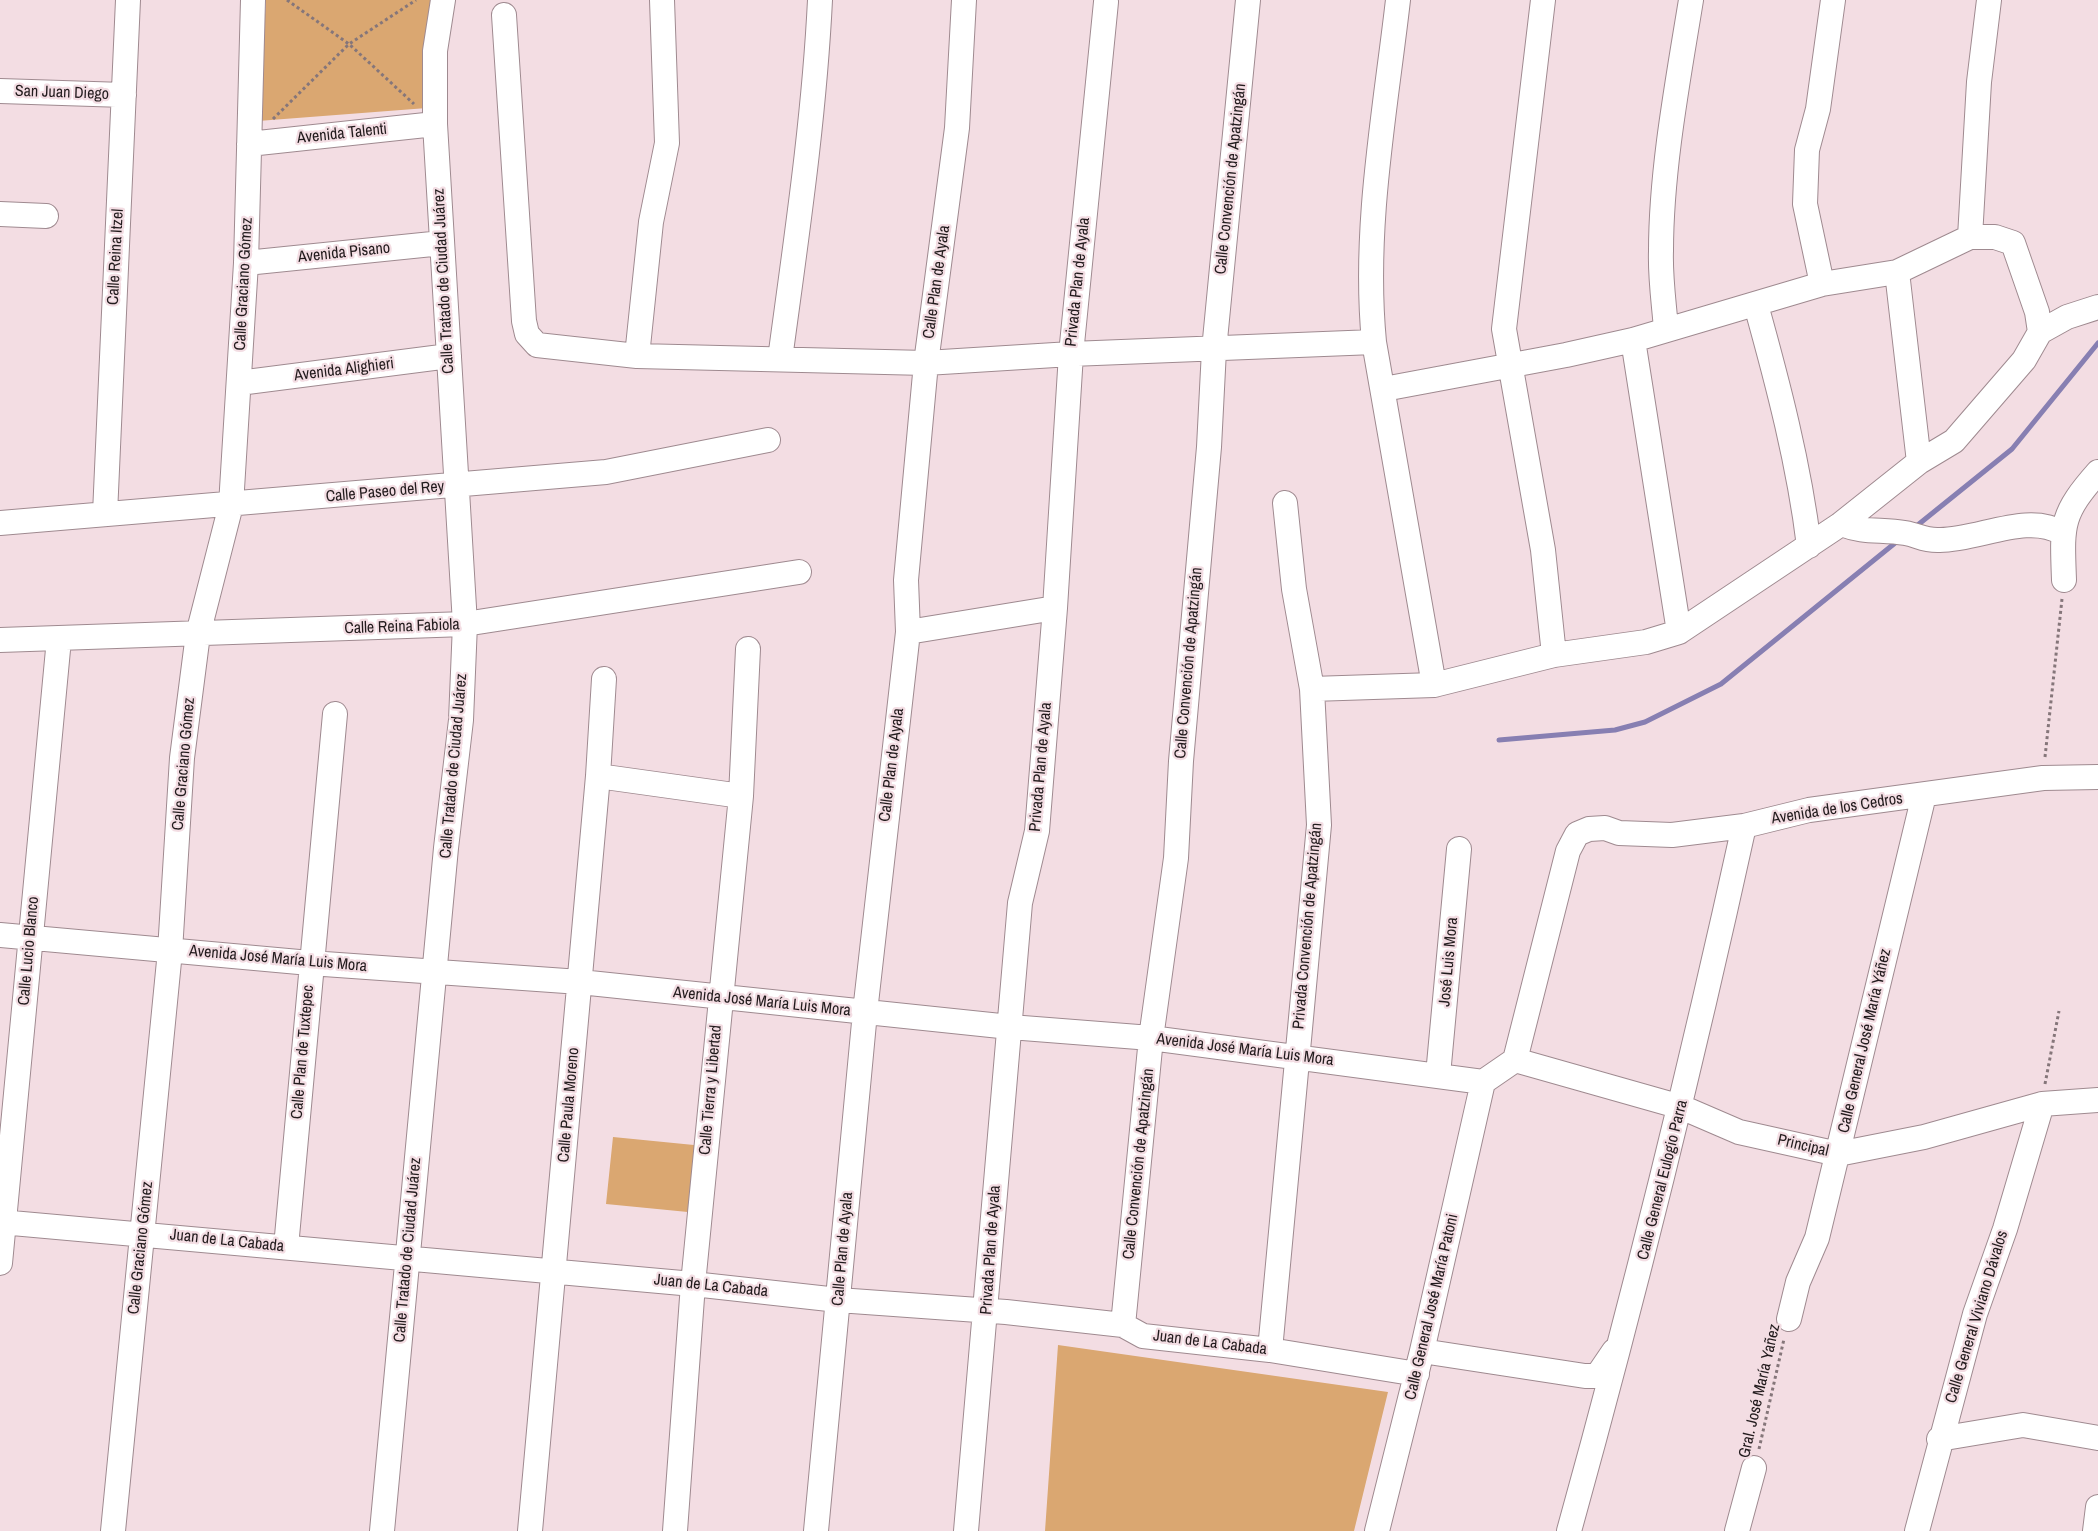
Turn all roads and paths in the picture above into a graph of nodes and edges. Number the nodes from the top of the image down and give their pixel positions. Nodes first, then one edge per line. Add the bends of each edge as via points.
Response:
1 (128, 0) edge
2 (253, 0) edge
3 (287, 0) edge
4 (416, 0) edge
5 (443, 0) edge
6 (662, 0) edge
7 (820, 0) edge
8 (964, 0) edge
9 (1248, 0) edge
10 (1398, 0) edge
11 (1543, 0) edge
12 (1691, 0) edge
13 (1833, 0) edge
14 (1989, 0) edge
15 (1106, 2) dead end
16 (504, 15) dead end
17 (349, 44) junction
18 (0, 91) edge
19 (124, 95) junction
20 (435, 124) junction
21 (249, 144) junction
22 (0, 213) edge
23 (46, 216) dead end
24 (1970, 237) junction
25 (442, 243) junction
26 (246, 263) junction
27 (1897, 272) junction
28 (1822, 285) junction
29 (1756, 305) junction
30 (2098, 307) edge
31 (1666, 329) junction
32 (2040, 332) junction
33 (1633, 340) junction
34 (1374, 342) junction
35 (1214, 350) junction
36 (1071, 354) junction
37 (449, 356) junction
38 (637, 356) junction
39 (780, 359) junction
40 (926, 363) junction
41 (1509, 366) junction
42 (239, 383) junction
43 (1384, 389) junction
44 (768, 440) dead end
45 (1919, 462) junction
46 (2098, 472) edge
47 (457, 486) junction
48 (1286, 503) dead end
49 (231, 505) junction
50 (105, 514) junction
51 (0, 523) edge
52 (1841, 524) junction
53 (2062, 533) junction
54 (1809, 546) junction
55 (799, 572) dead end
56 (2064, 580) joint
57 (1055, 608) junction
58 (465, 624) junction
59 (908, 632) junction
60 (1679, 632) junction
61 (198, 634) junction
62 (59, 639) junction
63 (0, 640) edge
64 (748, 650) dead end
65 (1554, 654) junction
66 (604, 679) dead end
67 (1434, 685) junction
68 (1312, 689) junction
69 (335, 714) dead end
70 (598, 776) junction
71 (2098, 777) edge
72 (2043, 778) junction
73 (1924, 795) junction
74 (741, 796) junction
75 (1744, 826) junction
76 (1459, 849) dead end
77 (0, 935) edge
78 (30, 937) junction
79 (170, 951) junction
80 (310, 963) junction
81 (434, 971) junction
82 (580, 982) junction
83 (720, 998) junction
84 (2059, 1011) dead end
85 (865, 1012) junction
86 (1010, 1027) junction
87 (1151, 1038) junction
88 (1296, 1056) junction
89 (1515, 1060) junction
90 (1438, 1075) junction
91 (1483, 1082) junction
92 (2098, 1100) edge
93 (2042, 1104) junction
94 (1681, 1107) junction
95 (1838, 1154) junction
96 (2, 1222) edge
97 (142, 1233) junction
98 (286, 1247) junction
99 (408, 1258) junction
100 (0, 1263) edge
101 (554, 1272) junction
102 (693, 1284) junction
103 (838, 1300) junction
104 (987, 1312) junction
105 (1789, 1319) joint
106 (1123, 1325) junction
107 (1623, 1339) junction
108 (1270, 1350) junction
109 (1422, 1351) junction
110 (1417, 1374) junction
111 (2098, 1438) edge
112 (1940, 1439) junction
113 (1755, 1468) joint
114 (2098, 1507) edge
115 (113, 1531) edge
116 (382, 1531) edge
117 (530, 1531) edge
118 (675, 1531) edge
119 (816, 1531) edge
120 (966, 1531) edge
121 (1377, 1531) edge
122 (1569, 1531) edge
123 (1737, 1531) edge
124 (1917, 1531) edge
125 (2095, 1531) edge

1 - 19 street, Calle Reina Itzel
2 - 21 street, Calle Graciano Gómez
3 - 17 path
4 - 17 path
5 - 20 street, Calle Tratado de Ciudad Juárez via 435,51
6 - 38 street via 667,143 651,222
7 - 39 street via 806,173
8 - 40 street, Calle Plan de Ayala via 957,128
9 - 35 street, Calle Convención de Apatzingán
10 - 34 street via 1370,261
11 - 41 street via 1508,284 1504,328
12 - 31 street via 1675,102 1660,251
13 - 28 street via 1818,108 1807,150 1805,204
14 - 24 street via 1979,82
15 - 36 street, Privada Plan de Ayala
16 - 38 street via 527,334 537,345 546,347
17 - 20 path
17 - 21 path
18 - 19 street, San Juan Diego
19 - 50 street, Calle Reina Itzel
20 - 21 street, Avenida Talenti
20 - 25 street, Calle Tratado de Ciudad Juárez
21 - 26 street, Calle Graciano Gómez
22 - 23 street
24 - 27 street
24 - 32 street via 1995,237 2013,243
25 - 26 street, Avenida Pisano
25 - 37 street, Calle Tratado de Ciudad Juárez
26 - 42 street, Calle Graciano Gómez
27 - 28 street
27 - 45 street
28 - 29 street
29 - 31 street
29 - 54 street via 1803,494
30 - 32 street via 2067,317
31 - 33 street
32 - 45 street via 2024,360 1954,441
33 - 41 street
33 - 60 street
34 - 35 street
34 - 43 street
35 - 36 street
35 - 87 street, Calle Convención de Apatzingán via 1176,858
36 - 40 street
36 - 57 street, Privada Plan de Ayala
37 - 42 street, Avenida Alighieri
37 - 47 street, Calle Tratado de Ciudad Juárez
38 - 39 street
39 - 40 street
40 - 59 street, Calle Plan de Ayala via 906,580
41 - 43 street
41 - 65 street via 1530,466
42 - 49 street, Calle Graciano Gómez
43 - 67 street
44 - 47 street, Calle Paseo del Rey via 606,472
45 - 52 street
46 - 53 street via 2080,492
47 - 49 street, Calle Paseo del Rey
47 - 58 street, Calle Tratado de Ciudad Juárez
48 - 68 street, Privada Convención de Apatzingán via 1294,588
49 - 50 street, Calle Paseo del Rey
49 - 61 street, Calle Graciano Gómez
50 - 51 street, Calle Paseo del Rey
52 - 53 street via 1859,531 1906,533 1922,540 1991,533 2020,525 2050,526
52 - 54 street
53 - 56 street
54 - 60 street
55 - 58 street, Calle Reina Fabiola
56 - 72 path
57 - 59 street
57 - 86 street, Privada Plan de Ayala via 1036,831 1020,903
58 - 61 street, Calle Reina Fabiola
58 - 81 street, Calle Tratado de Ciudad Juárez via 461,720
59 - 85 street, Calle Plan de Ayala
60 - 65 street via 1646,642
61 - 62 street, Calle Reina Fabiola
61 - 79 street, Calle Graciano Gómez via 182,758
62 - 63 street, Calle Reina Fabiola
62 - 78 street, Calle Lucio Blanco
64 - 74 street, Calle Tierra y Libertad
65 - 67 street
66 - 70 street, Calle Paula Moreno
67 - 68 street
68 - 88 street, Privada Convención de Apatzingán via 1319,825
69 - 80 street, Calle Plan de Tuxtepec
70 - 74 street
70 - 82 street, Calle Paula Moreno
71 - 72 street, Avenida de los Cedros
72 - 73 street, Avenida de los Cedros
73 - 75 street, Avenida de los Cedros via 1809,810
73 - 95 street, Calle General José María Yáñez
74 - 83 street, Calle Tierra y Libertad
75 - 89 street, Avenida de los Cedros via 1672,835 1619,833 1605,828 1577,834 1568,850
75 - 94 street, Calle General Eulogio Parra
76 - 90 street, José Luis Mora
77 - 78 street, Avenida José María Luis Mora
78 - 79 street, Avenida José María Luis Mora
78 - 96 street, Calle Lucio Blanco
79 - 80 street, Avenida José María Luis Mora
79 - 97 street, Calle Graciano Gómez
80 - 81 street, Avenida José María Luis Mora
80 - 98 street, Calle Plan de Tuxtepec
81 - 82 street, Avenida José María Luis Mora
81 - 99 street, Calle Tratado de Ciudad Juárez
82 - 83 street, Avenida José María Luis Mora
82 - 101 street, Calle Paula Moreno
83 - 85 street, Avenida José María Luis Mora
83 - 102 street, Calle Tierra y Libertad
84 - 93 path
85 - 86 street, Avenida José María Luis Mora
85 - 103 street, Calle Plan de Ayala
86 - 87 street, Avenida José María Luis Mora
86 - 104 street, Privada Plan de Ayala
87 - 88 street, Avenida José María Luis Mora
87 - 106 street, Calle Convención de Apatzingán
88 - 90 street, Avenida José María Luis Mora
88 - 108 street, Privada Convención de Apatzingán
89 - 91 street
89 - 94 street, Principal
90 - 91 street, Avenida José María Luis Mora
91 - 109 street, Calle General José María Patoni
92 - 93 street, Principal
93 - 95 street, Principal via 1924,1137
93 - 112 street, Calle General Viviano Dávalos
94 - 95 street, Principal via 1739,1132
94 - 107 street, Calle General Eulogio Parra
95 - 105 street, Calle General José María Yáñez via 1817,1238 1798,1282
96 - 97 street, Juan de La Cabada
96 - 100 street, Calle Lucio Blanco
97 - 98 street, Juan de La Cabada
97 - 115 street, Calle Graciano Gómez
98 - 99 street, Juan de La Cabada
99 - 101 street, Juan de La Cabada
99 - 116 street, Calle Tratado de Ciudad Juárez
101 - 102 street, Juan de La Cabada
101 - 117 street, Calle Paula Moreno
102 - 103 street, Juan de La Cabada
102 - 118 street, Calle Tierra y Libertad
103 - 104 street, Juan de La Cabada
103 - 119 street, Calle Plan de Ayala
104 - 106 street, Juan de La Cabada
104 - 120 street, Privada Plan de Ayala
105 - 113 path, Gral. José María Yañez
106 - 108 street, Juan de La Cabada via 1143,1336
107 - 109 street via 1597,1376 1538,1371
107 - 122 street, Calle General Eulogio Parra
108 - 110 street, Juan de La Cabada
109 - 110 street, Calle General José María Patoni
110 - 121 street, Calle General José María Patoni
111 - 112 street via 2023,1425
112 - 124 street, Calle General Viviano Dávalos
113 - 123 street
114 - 125 street

